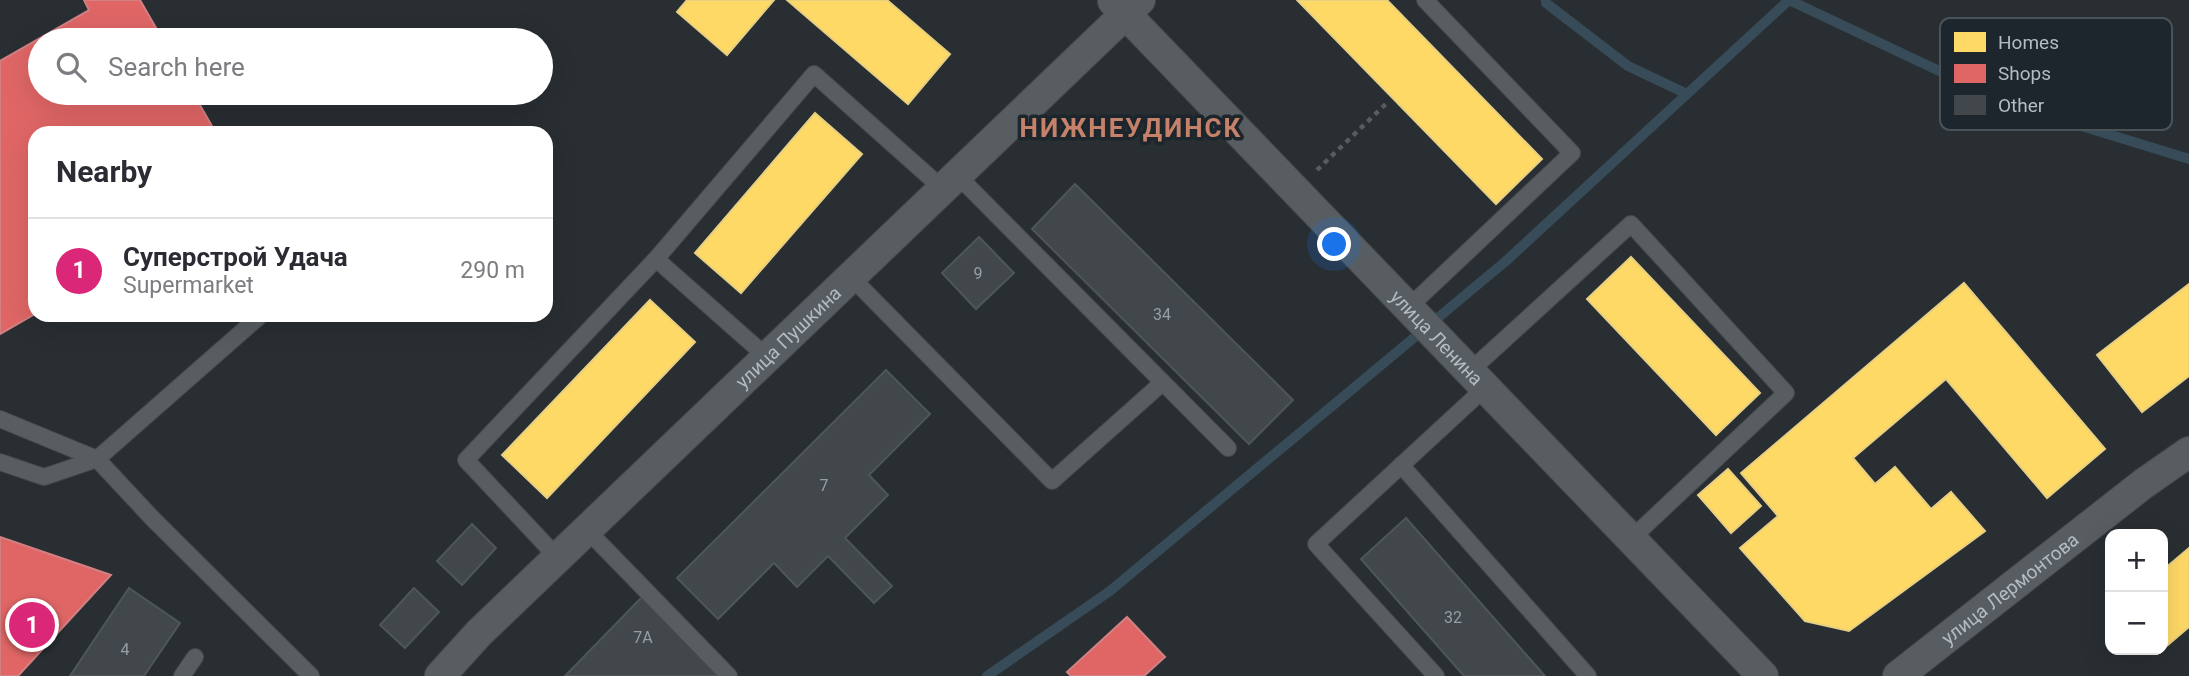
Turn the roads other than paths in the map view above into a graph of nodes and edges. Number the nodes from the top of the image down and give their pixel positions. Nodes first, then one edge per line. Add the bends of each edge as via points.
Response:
1 (1425, 0) edge
2 (1126, 4) edge
3 (950, 182) junction
4 (656, 259) junction
5 (851, 277) junction
6 (1409, 307) junction
7 (253, 322) edge
8 (767, 357) junction
9 (1478, 379) junction
10 (1162, 383) junction
11 (0, 419) edge
12 (1228, 448) dead end
13 (2189, 452) edge
14 (97, 459) junction
15 (0, 462) edge
16 (1401, 465) junction
17 (587, 530) junction
18 (1631, 539) junction
19 (558, 558) junction
20 (195, 657) dead end
21 (182, 676) edge
22 (312, 676) edge
23 (440, 676) edge
24 (729, 676) edge
25 (1436, 676) edge
26 (1588, 676) edge
27 (1763, 676) edge
28 (1898, 676) edge

1 - 6 lane via 1572,153
2 - 3 street, улица Пушкина
2 - 6 street, улица Ленина
3 - 4 lane via 814,74
3 - 5 street, улица Пушкина
3 - 10 lane
4 - 8 lane
4 - 19 lane via 466,460
5 - 8 street, улица Пушкина
5 - 10 lane via 1052,481
6 - 9 street, улица Ленина
7 - 14 lane
8 - 17 street, улица Пушкина
9 - 16 lane
9 - 18 street, улица Ленина
9 - 18 lane via 1631,224 1786,393
10 - 12 lane
11 - 14 lane
13 - 28 street, улица Лермонтова
14 - 15 lane via 44,477
14 - 22 lane
16 - 25 lane via 1316,544
16 - 26 lane
17 - 19 street, улица Пушкина
17 - 24 lane
18 - 27 street, улица Ленина
19 - 23 street, улица Пушкина
20 - 21 lane

